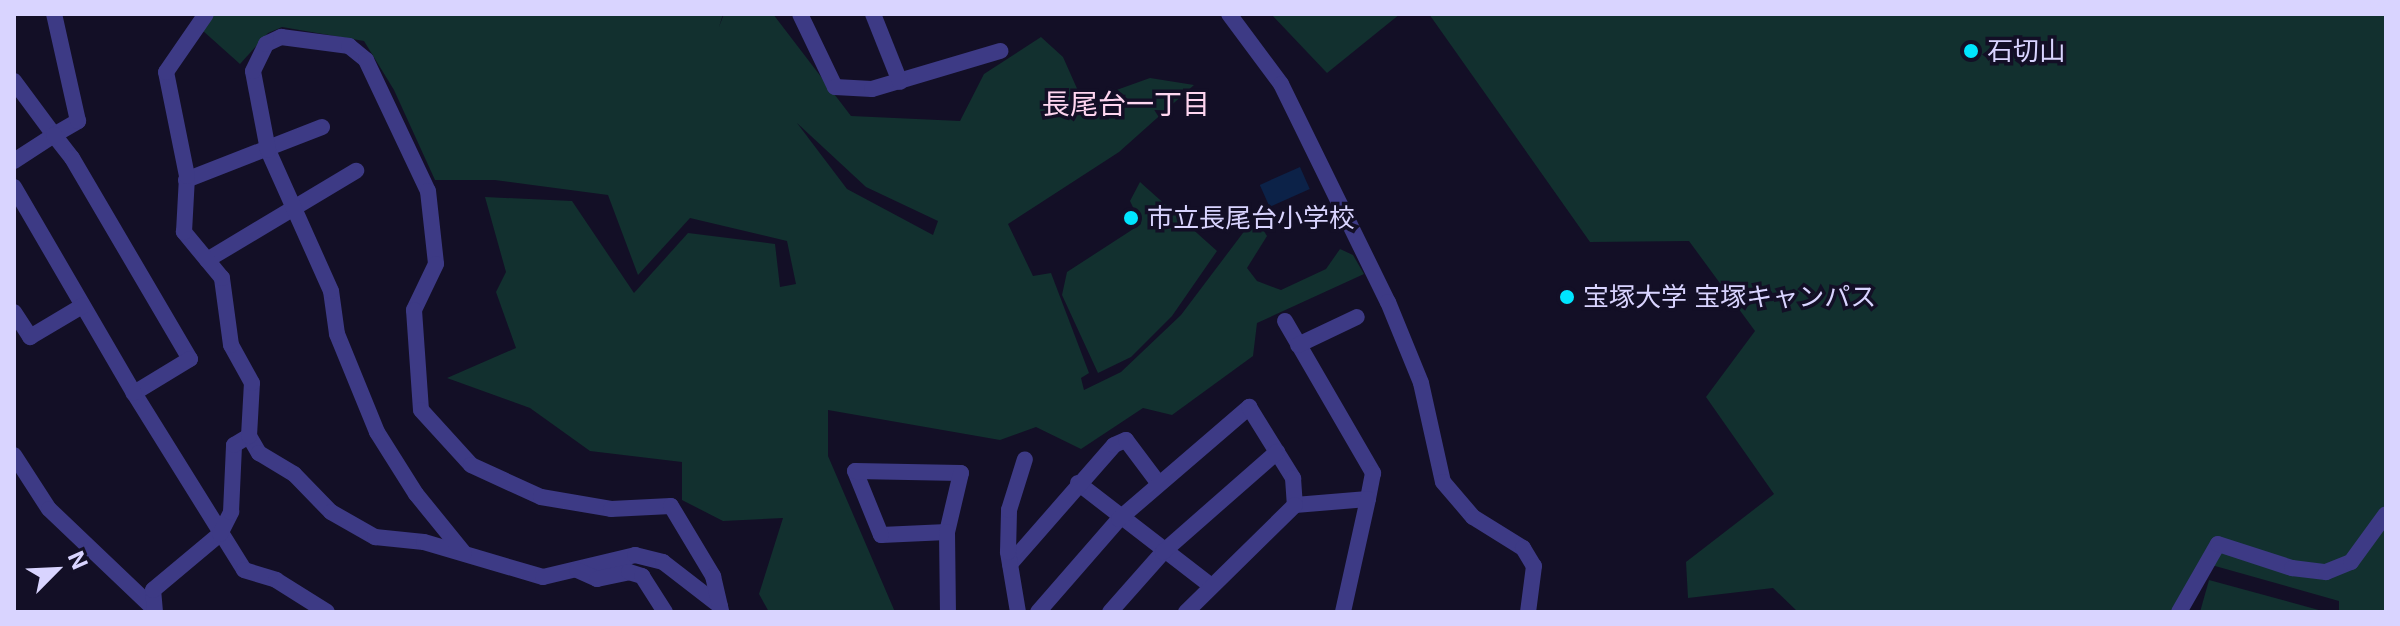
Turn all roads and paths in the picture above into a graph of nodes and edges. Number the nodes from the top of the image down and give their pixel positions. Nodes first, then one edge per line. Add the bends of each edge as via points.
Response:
1 (54, 14) edge
2 (206, 14) edge
3 (800, 14) edge
4 (873, 14) edge
5 (1229, 14) edge
6 (1000, 51) dead end
7 (14, 81) edge
8 (900, 82) junction
9 (322, 127) dead end
10 (54, 135) junction
11 (268, 150) junction
12 (14, 161) edge
13 (356, 171) dead end
14 (186, 180) junction
15 (14, 187) edge
16 (290, 206) junction
17 (207, 260) junction
18 (82, 306) junction
19 (14, 312) edge
20 (1357, 317) dead end
21 (1285, 321) dead end
22 (1298, 345) junction
23 (134, 393) junction
24 (249, 436) junction
25 (1277, 452) junction
26 (14, 455) edge
27 (1025, 459) dead end
28 (1078, 483) junction
29 (1159, 484) junction
30 (1368, 499) junction
31 (1295, 505) junction
32 (2386, 514) edge
33 (1119, 519) junction
34 (947, 532) junction
35 (220, 534) junction
36 (1163, 552) junction
37 (464, 553) junction
38 (1010, 564) junction
39 (577, 570) junction
40 (1210, 585) junction
41 (153, 609) edge
42 (720, 609) edge
43 (327, 612) edge
44 (665, 612) edge
45 (948, 612) edge
46 (1018, 612) edge
47 (1038, 612) edge
48 (1110, 612) edge
49 (1186, 612) edge
50 (1343, 612) edge
51 (1528, 612) edge
52 (2179, 612) edge

1 - 10 street via 78,121
2 - 14 street via 166,72
3 - 8 street via 835,87 872,89
4 - 8 street
5 - 51 street via 1281,84 1372,267 1421,383 1443,482 1473,517 1523,548 1534,566
6 - 8 street
7 - 10 street
9 - 11 street
10 - 12 street
10 - 23 street via 190,359
11 - 14 street
11 - 16 street
11 - 42 street via 253,71 266,44 281,37 349,46 366,60 428,191 436,264 414,310 421,410 471,465 541,497 611,509 671,506 713,576
13 - 16 street
14 - 17 street via 184,232
15 - 18 street
16 - 17 street via 260,232
16 - 37 street via 331,291 337,334 377,432 416,494
17 - 24 street via 222,278 231,345 252,383
18 - 19 street via 30,337
18 - 23 street
20 - 22 street
21 - 22 street
22 - 30 street via 1373,473
23 - 35 street
24 - 35 street via 234,445 231,512
24 - 37 street via 259,453 294,474 331,512 375,537
25 - 29 street via 1249,407
25 - 31 street via 1293,478
25 - 36 street
26 - 41 street via 49,509
27 - 38 street via 1009,510
28 - 29 street via 1114,445 1126,440
28 - 33 street
28 - 38 street
29 - 33 street
30 - 31 street
30 - 50 street
31 - 40 street
32 - 52 street via 2351,562 2326,572 2292,568 2218,544
33 - 36 street
33 - 47 street
34 - 34 street via 961,473 855,471 881,535
34 - 45 street
35 - 41 street via 153,590
35 - 43 street via 244,570 276,580
36 - 40 street
36 - 48 street
37 - 39 street via 543,577
38 - 46 street
39 - 42 street via 635,555 663,562
39 - 44 street via 597,579 629,572 642,576
40 - 49 street

